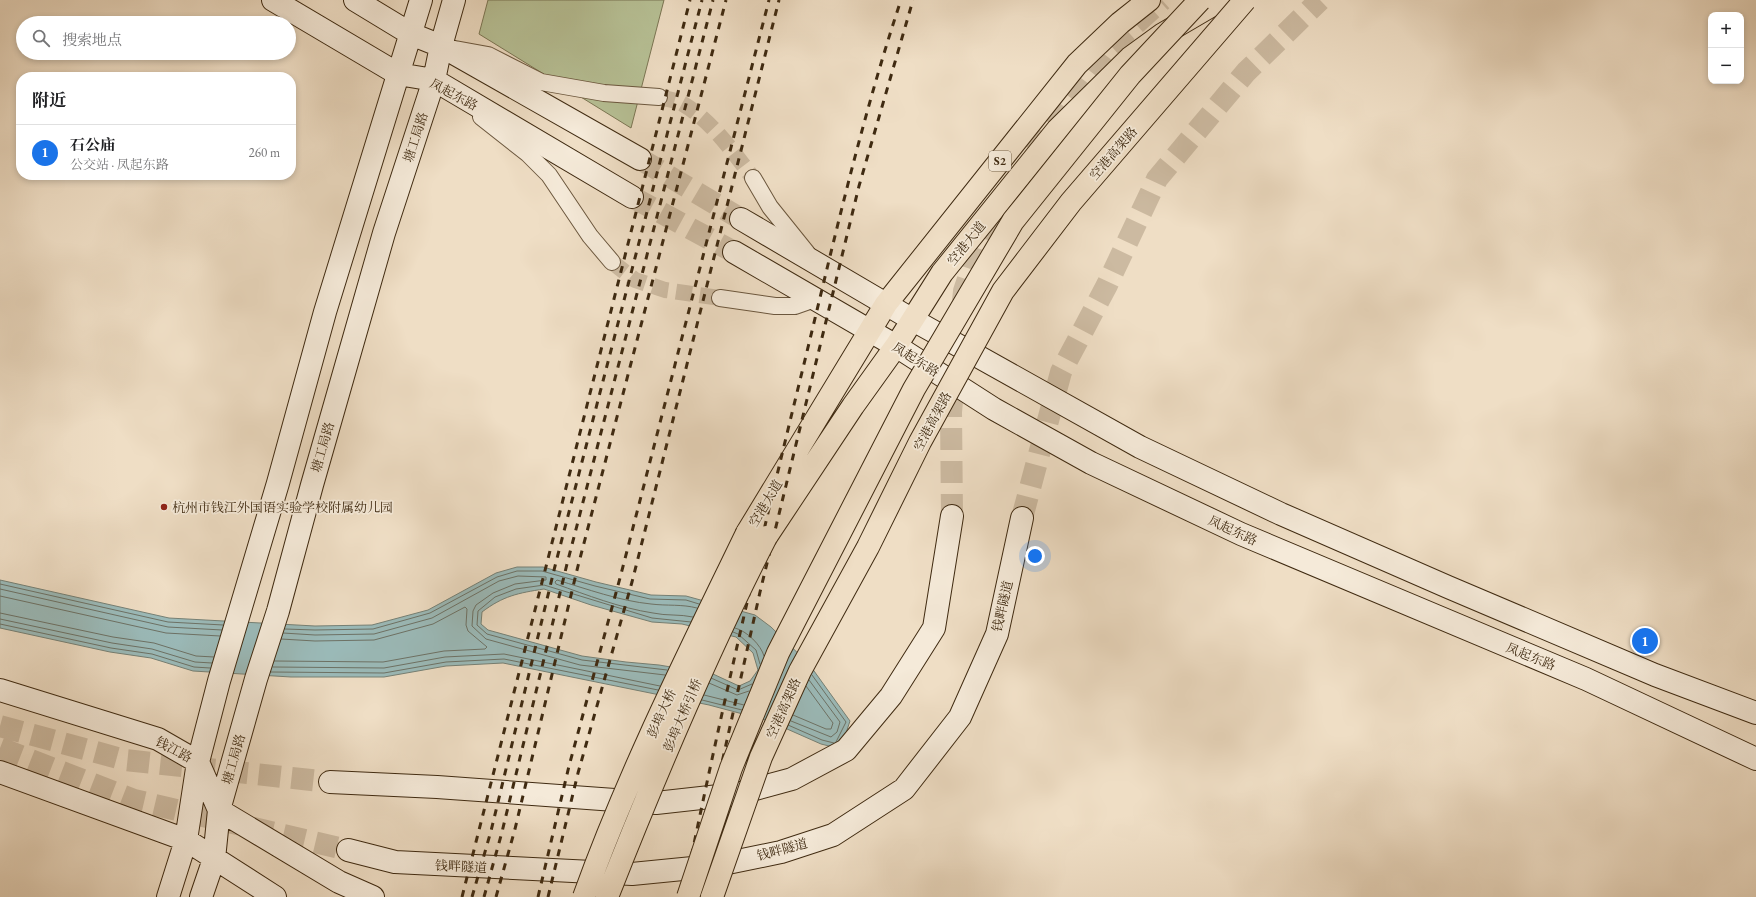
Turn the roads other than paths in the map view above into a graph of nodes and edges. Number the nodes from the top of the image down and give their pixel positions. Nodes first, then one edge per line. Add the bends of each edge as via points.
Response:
1 (273, 0) edge
2 (355, 0) edge
3 (421, 0) edge
4 (454, 0) edge
5 (1149, 0) edge
6 (1200, 0) edge
7 (1221, 0) edge
8 (1245, 0) edge
9 (412, 34) junction
10 (441, 46) junction
11 (398, 74) junction
12 (434, 80) junction
13 (659, 97) tunnel mouth
14 (640, 159) tunnel mouth
15 (753, 178) tunnel mouth
16 (632, 197) tunnel mouth
17 (741, 219) tunnel mouth
18 (734, 252) tunnel mouth
19 (612, 262) tunnel mouth
20 (818, 266) junction
21 (720, 298) tunnel mouth
22 (815, 299) junction
23 (886, 304) junction
24 (913, 320) junction
25 (869, 331) junction
26 (896, 346) junction
27 (952, 516) tunnel mouth
28 (1022, 518) tunnel mouth
29 (757, 535) junction
30 (0, 690) edge
31 (1756, 713) edge
32 (1756, 759) edge
33 (198, 762) junction
34 (0, 772) edge
35 (330, 782) tunnel mouth
36 (219, 810) junction
37 (186, 840) junction
38 (348, 850) tunnel mouth
39 (214, 859) junction
40 (168, 897) edge
41 (201, 897) edge
42 (276, 897) edge
43 (373, 897) edge
44 (584, 897) edge
45 (607, 897) edge
46 (688, 897) edge
47 (712, 897) edge

1 - 11 main road, 凤起东路
2 - 9 main road
3 - 9 main road
4 - 10 main road, 塘工局路
5 - 23 main road, 空港大道 / S2 via 1120,23 1077,64
6 - 46 main road, 空港高架路, bridge via 1130,75 1013,220 914,389 778,653 731,768
7 - 24 main road, 空港大道 via 1163,34 1130,58 1058,129 942,273
8 - 47 main road, 空港高架路, bridge via 1071,202 1003,291 920,442 868,547 800,671 761,757
9 - 10 main road
9 - 11 main road
10 - 12 main road, 塘工局路
10 - 13 street via 488,56 541,82 604,93
10 - 14 main road
11 - 12 main road, 凤起东路
11 - 33 main road via 325,312
12 - 16 main road, 凤起东路
12 - 19 street via 528,154 549,175 590,236
12 - 36 main road, 塘工局路 via 384,233 278,611 256,678
15 - 20 street via 792,236
17 - 20 main road
18 - 22 main road, 凤起东路
20 - 23 main road
21 - 22 street via 775,306 795,306
22 - 25 main road, 凤起东路
23 - 24 main road
23 - 25 main road, 空港大道
24 - 26 main road, 空港大道
24 - 31 main road via 1140,447 1281,514 1655,675
25 - 26 main road, 凤起东路
25 - 29 main road, 空港大道
26 - 29 main road, 空港大道
26 - 32 main road, 凤起东路 via 994,409 1091,463 1241,534 1586,679
27 - 35 main road via 934,628 891,696 846,750 792,779 738,794 656,803
28 - 38 main road, 钱畔隧道 via 996,634 960,717 904,789 833,834 780,852 712,866 632,874 394,862
29 - 44 main road, 彭埠大桥, bridge via 673,686 608,831
29 - 45 main road, 彭埠大桥引桥, bridge
30 - 33 main road, 钱江路 via 158,739
33 - 36 main road, 钱江路
33 - 37 main road
34 - 37 main road
36 - 39 main road, 塘工局路
36 - 43 main road via 339,882
37 - 39 main road
37 - 40 main road
39 - 41 main road, 塘工局路
39 - 42 main road

